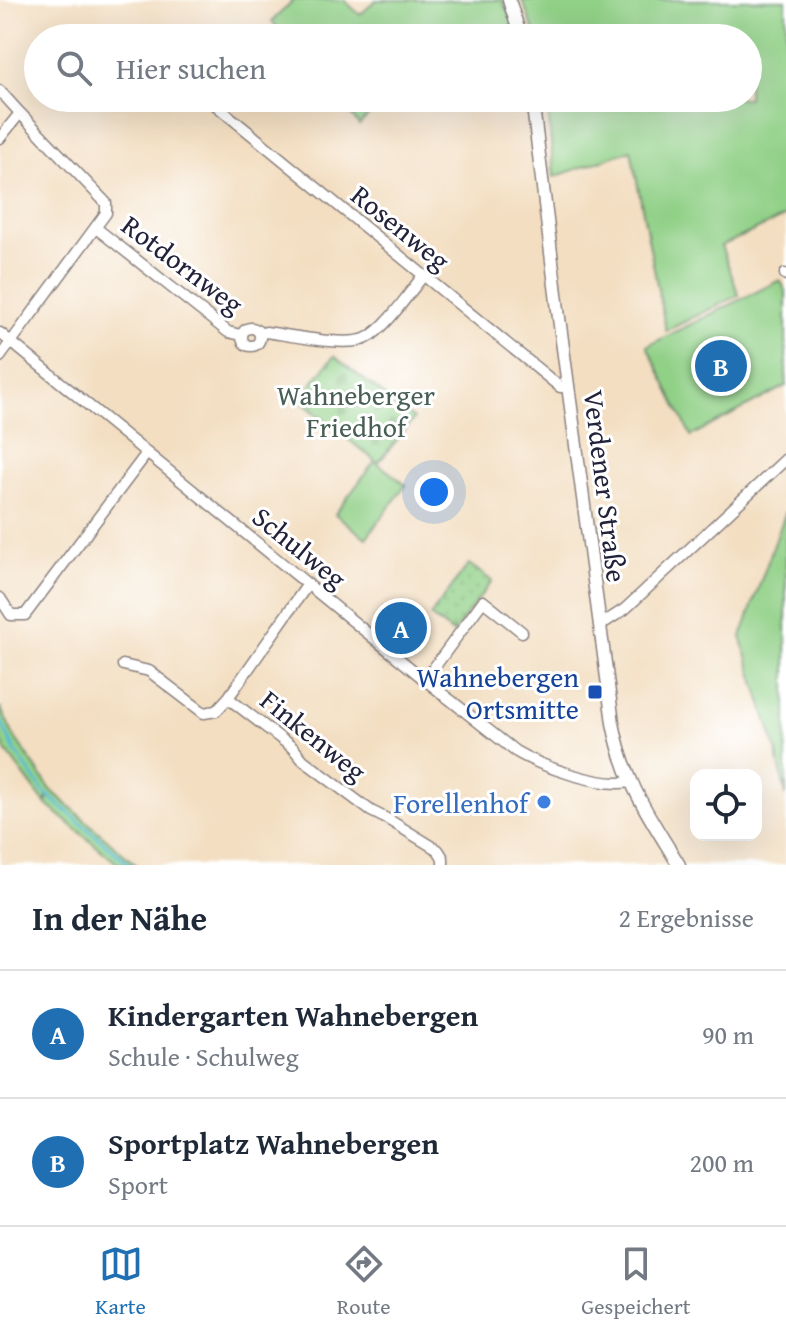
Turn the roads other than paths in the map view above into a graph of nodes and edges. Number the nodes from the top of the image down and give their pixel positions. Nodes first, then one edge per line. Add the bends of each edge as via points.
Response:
1 (509, 0) edge
2 (517, 24) edge
3 (0, 91) edge
4 (224, 112) edge
5 (534, 112) edge
6 (20, 113) junction
7 (0, 138) edge
8 (96, 228) junction
9 (423, 276) junction
10 (0, 333) edge
11 (11, 342) junction
12 (0, 357) edge
13 (568, 387) junction
14 (147, 453) junction
15 (786, 459) edge
16 (308, 584) junction
17 (0, 598) edge
18 (599, 623) junction
19 (522, 632) dead end
20 (123, 665) dead end
21 (425, 680) junction
22 (228, 698) junction
23 (630, 782) junction
24 (443, 865) edge
25 (679, 865) edge

1 - 2 street
3 - 6 street
4 - 9 street, Rosenweg
5 - 13 street, Verdener Straße
6 - 7 street
6 - 8 street via 106,203
8 - 9 street, Rotdornweg via 249,346 266,332 336,341 368,337
8 - 11 street
9 - 13 street, Rosenweg via 560,387
10 - 11 street, Schulweg
11 - 12 street
11 - 14 street, Schulweg
13 - 18 street, Verdener Straße
14 - 16 street, Schulweg
14 - 17 street via 25,615 11,615
15 - 18 street via 625,609
16 - 21 street, Schulweg
16 - 22 street, Finkenweg
18 - 23 street, Verdener Straße via 613,723
19 - 21 street via 483,601
20 - 22 street, Finkenweg via 149,671 204,713 216,711
21 - 23 street, Schulweg via 530,760 575,775
22 - 24 street, Finkenweg via 371,811 438,850
23 - 25 street, Verdener Straße

